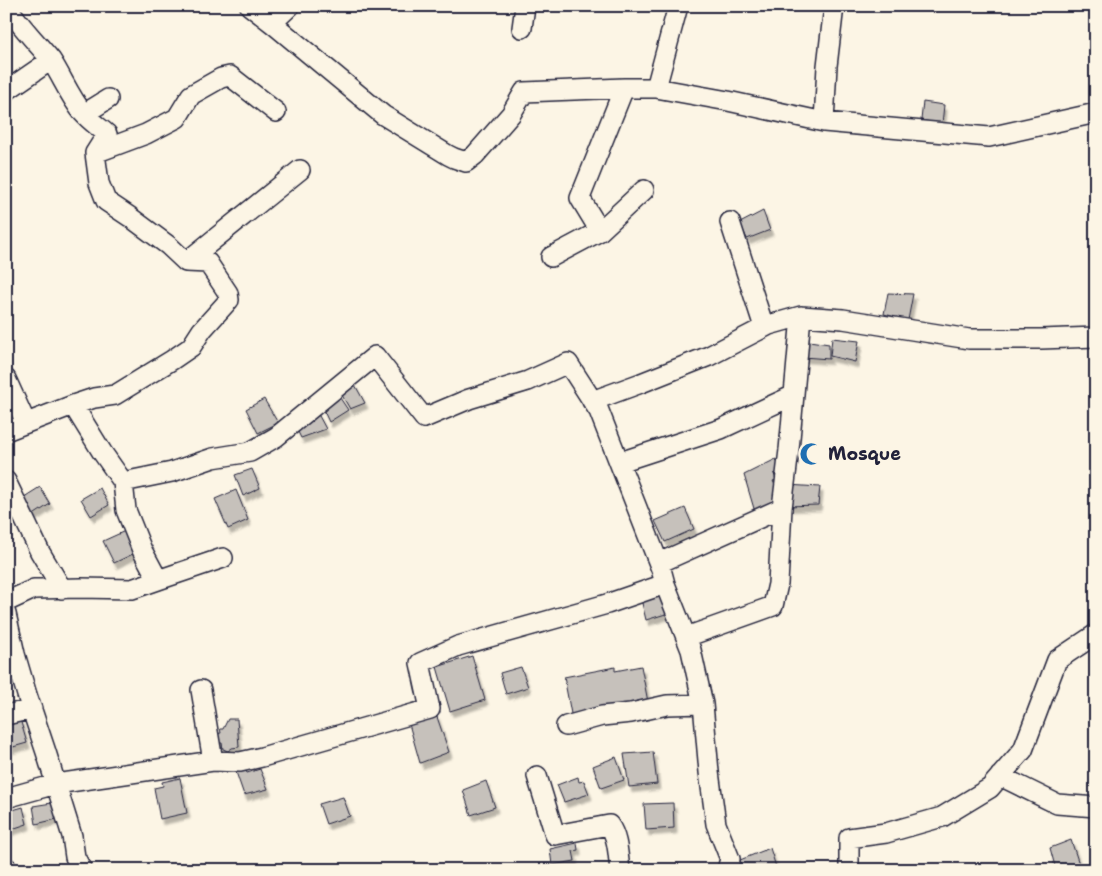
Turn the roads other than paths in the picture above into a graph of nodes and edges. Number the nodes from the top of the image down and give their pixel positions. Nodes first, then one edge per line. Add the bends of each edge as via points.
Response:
1 (8, 6) edge
2 (250, 6) edge
3 (290, 6) edge
4 (526, 6) edge
5 (678, 6) edge
6 (834, 6) edge
7 (272, 23) junction
8 (522, 28) dead end
9 (50, 60) junction
10 (624, 88) junction
11 (656, 88) junction
12 (6, 92) edge
13 (108, 99) dead end
14 (276, 112) dead end
15 (1096, 113) edge
16 (84, 114) junction
17 (824, 122) junction
18 (95, 153) junction
19 (300, 170) dead end
20 (644, 190) dead end
21 (730, 222) dead end
22 (600, 231) junction
23 (551, 257) dead end
24 (186, 262) junction
25 (801, 316) junction
26 (764, 328) junction
27 (1096, 337) edge
28 (6, 379) edge
29 (794, 395) junction
30 (592, 401) junction
31 (73, 405) junction
32 (26, 423) junction
33 (6, 431) edge
34 (620, 462) junction
35 (6, 481) edge
36 (123, 482) junction
37 (782, 508) junction
38 (223, 558) dead end
39 (659, 563) junction
40 (158, 580) junction
41 (665, 584) junction
42 (62, 589) junction
43 (6, 602) edge
44 (6, 614) edge
45 (1096, 634) edge
46 (686, 637) junction
47 (202, 690) dead end
48 (703, 704) junction
49 (32, 709) junction
50 (6, 715) edge
51 (566, 726) dead end
52 (213, 761) junction
53 (537, 776) dead end
54 (1000, 776) junction
55 (56, 784) junction
56 (6, 798) edge
57 (1096, 807) edge
58 (82, 870) edge
59 (620, 870) edge
60 (727, 870) edge
61 (849, 870) edge

1 - 9 street
2 - 7 street
3 - 7 street
4 - 8 street
5 - 11 street
6 - 17 street
7 - 10 street via 383,115 448,155 466,162 512,114 524,92
9 - 12 street
9 - 16 street
10 - 11 street
10 - 22 street via 580,198
11 - 17 street
13 - 16 street
14 - 18 street via 230,76 221,78 190,95 177,118 146,134
15 - 17 street via 988,137
16 - 18 street via 107,134
18 - 24 street via 99,183 106,201 130,216
19 - 24 street
20 - 22 street
21 - 26 street
22 - 23 street
24 - 31 street via 208,263 228,293 226,304 191,347 172,360 115,396
25 - 26 street
25 - 27 street via 844,319 968,339
25 - 29 street
26 - 30 street via 709,356
28 - 32 street
29 - 34 street via 721,429
29 - 37 street
30 - 34 street
30 - 36 street via 568,363 528,381 469,399 424,418 375,356 276,437 250,452 212,458 172,472
31 - 32 street
31 - 36 street
32 - 33 street
34 - 39 street
35 - 42 street
36 - 40 street via 126,510
37 - 39 street
37 - 46 street via 778,584 773,606
38 - 40 street
39 - 41 street
40 - 42 street via 132,589
41 - 46 street
41 - 52 street via 607,604 458,646 420,662 430,709 262,757 240,762
42 - 43 street via 34,589
44 - 49 street
45 - 54 street via 1057,660 1023,750
46 - 48 street
47 - 52 street
48 - 51 street via 667,705
48 - 60 street via 716,824 730,858
49 - 50 street
49 - 55 street
52 - 55 street
53 - 59 street via 555,835 609,825 618,850
54 - 57 street via 1057,804
54 - 61 street via 990,788 942,818 886,833 849,838
55 - 56 street
55 - 58 street via 75,857

